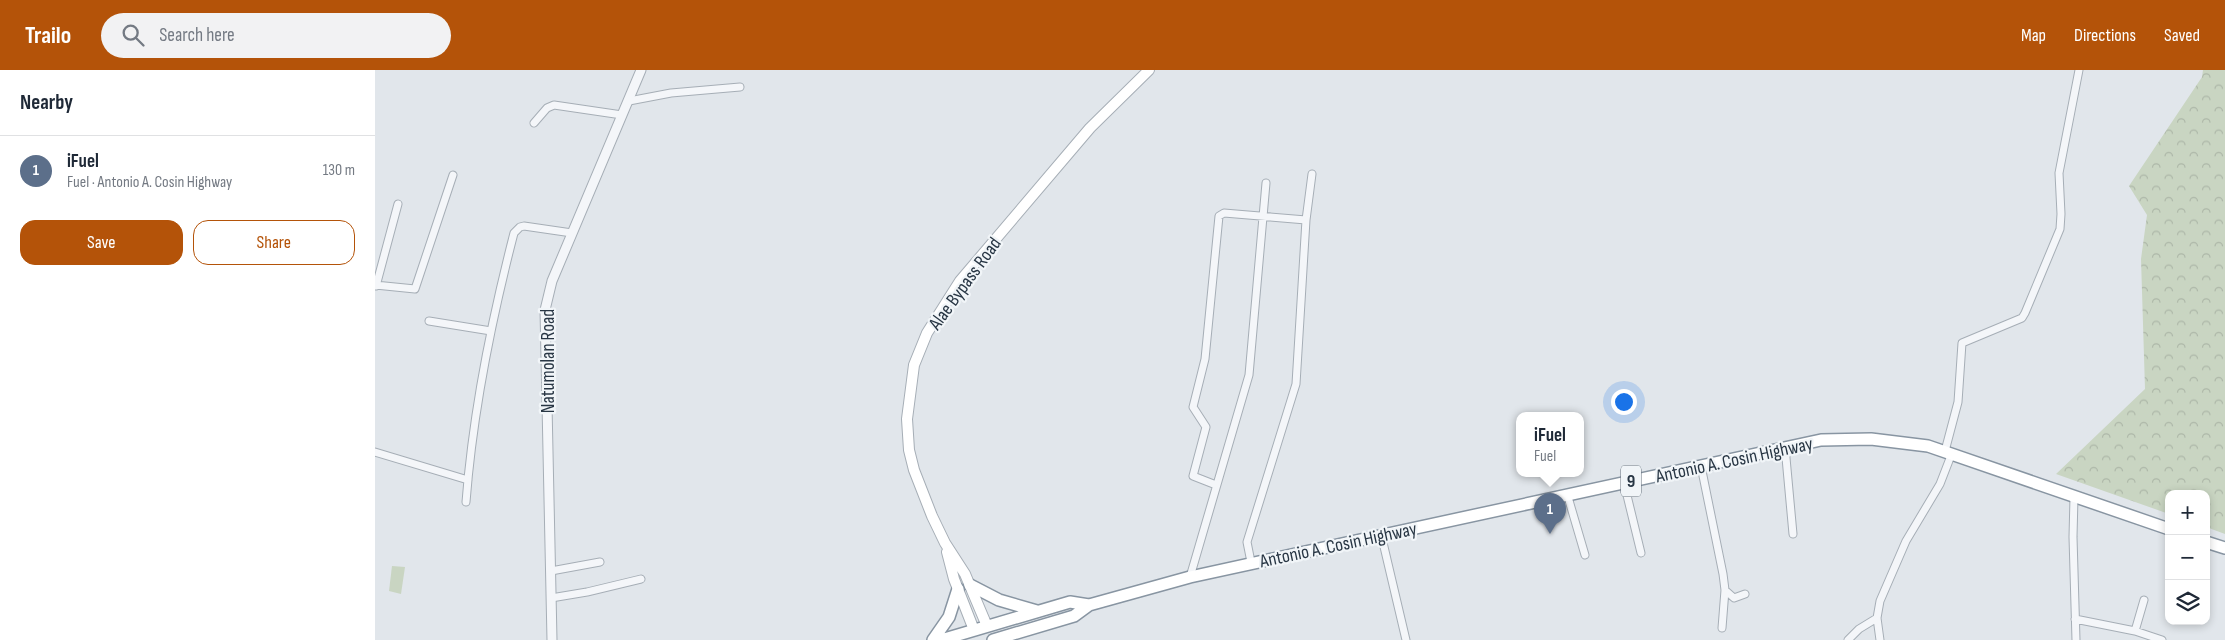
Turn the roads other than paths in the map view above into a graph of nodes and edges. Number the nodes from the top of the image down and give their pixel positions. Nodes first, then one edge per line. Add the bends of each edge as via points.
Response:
1 (641, 70) edge
2 (1149, 70) edge
3 (2079, 70) edge
4 (740, 87) dead end
5 (629, 101) junction
6 (622, 115) junction
7 (534, 123) dead end
8 (1312, 174) dead end
9 (453, 175) dead end
10 (1266, 183) dead end
11 (398, 204) dead end
12 (1263, 216) junction
13 (1307, 220) junction
14 (572, 233) junction
15 (375, 286) edge
16 (429, 321) dead end
17 (491, 331) junction
18 (1785, 447) junction
19 (375, 452) edge
20 (1948, 452) junction
21 (1701, 466) junction
22 (468, 480) junction
23 (1624, 483) junction
24 (1216, 485) junction
25 (2075, 496) junction
26 (1567, 497) junction
27 (466, 502) dead end
28 (2165, 528) edge
29 (1381, 534) junction
30 (1793, 534) dead end
31 (945, 543) junction
32 (2210, 543) edge
33 (2225, 548) edge
34 (1641, 553) dead end
35 (1585, 555) dead end
36 (600, 562) dead end
37 (1251, 562) junction
38 (551, 571) junction
39 (1191, 577) junction
40 (641, 578) dead end
41 (969, 585) junction
42 (958, 590) junction
43 (1725, 590) junction
44 (1745, 594) dead end
45 (551, 598) junction
46 (2144, 600) dead end
47 (1089, 605) junction
48 (1039, 611) junction
49 (1877, 618) junction
50 (2075, 619) junction
51 (987, 626) junction
52 (1035, 628) junction
53 (1722, 628) dead end
54 (2135, 631) junction
55 (976, 635) edge
56 (552, 640) edge
57 (933, 640) edge
58 (941, 640) edge
59 (993, 640) edge
60 (1026, 640) edge
61 (1406, 640) edge
62 (1848, 640) edge
63 (1880, 640) edge
64 (2076, 640) edge
65 (2162, 640) edge

1 - 5 street, Natumolan Road
2 - 31 main road, Alae Bypass Road via 1090,128 960,281 941,308 919,350 907,405 909,450 922,492
3 - 20 street via 2059,173 2060,229 2022,318 1962,343 1957,402
4 - 5 street via 671,93
5 - 6 street, Natumolan Road
6 - 7 street via 554,105
6 - 14 street, Natumolan Road
8 - 13 street
9 - 15 street via 415,289
10 - 12 street
11 - 15 street
12 - 13 street
12 - 24 street via 1249,375
12 - 24 street via 1224,212 1218,220 1205,360 1193,402 1206,426 1193,474 1198,480
13 - 37 street via 1296,384 1247,542
14 - 17 street via 524,226 517,229
14 - 38 street, Natumolan Road via 552,281 545,310
16 - 17 street
17 - 22 street via 475,412
18 - 20 highway, Antonio A. Cosin Highway / 9 via 1821,440 1871,439 1907,442
18 - 21 highway, Antonio A. Cosin Highway / 9
18 - 30 street
19 - 22 street
20 - 25 highway, Antonio A. Cosin Highway / 9
20 - 49 street via 1940,484 1906,541 1880,601
21 - 23 highway, Antonio A. Cosin Highway / 9
21 - 43 street
22 - 27 street
23 - 26 highway, Antonio A. Cosin Highway / 9
23 - 34 street
24 - 39 street
25 - 28 highway, Antonio A. Cosin Highway / 9
25 - 50 street
26 - 29 highway, Antonio A. Cosin Highway / 9
26 - 35 street
29 - 37 highway, Antonio A. Cosin Highway / 9
29 - 61 street
31 - 41 main road, Alae Bypass Road
31 - 42 main road, Alae Bypass Road
32 - 33 highway
36 - 38 street
37 - 39 highway, Antonio A. Cosin Highway / 9
38 - 45 street, Natumolan Road
39 - 47 highway, Antonio A. Cosin Highway / 9
40 - 45 street
41 - 48 highway via 999,600
41 - 51 main road, Alae Bypass Road
42 - 55 main road, Alae Bypass Road
42 - 57 highway via 949,617
43 - 44 street via 1734,598
43 - 53 street
45 - 56 street, Natumolan Road
46 - 54 street
47 - 48 highway, Antonio A. Cosin Highway / 9 via 1070,602
47 - 52 highway, Antonio A. Cosin Highway / 9 via 1074,616
48 - 51 highway, Antonio A. Cosin Highway / 9
49 - 62 street
49 - 63 street
50 - 54 street
50 - 64 street
51 - 55 highway, Antonio A. Cosin Highway / 9
51 - 59 highway
52 - 59 highway, Antonio A. Cosin Highway / 9
52 - 60 highway
54 - 65 street
55 - 58 highway, Antonio A. Cosin Highway / 9

